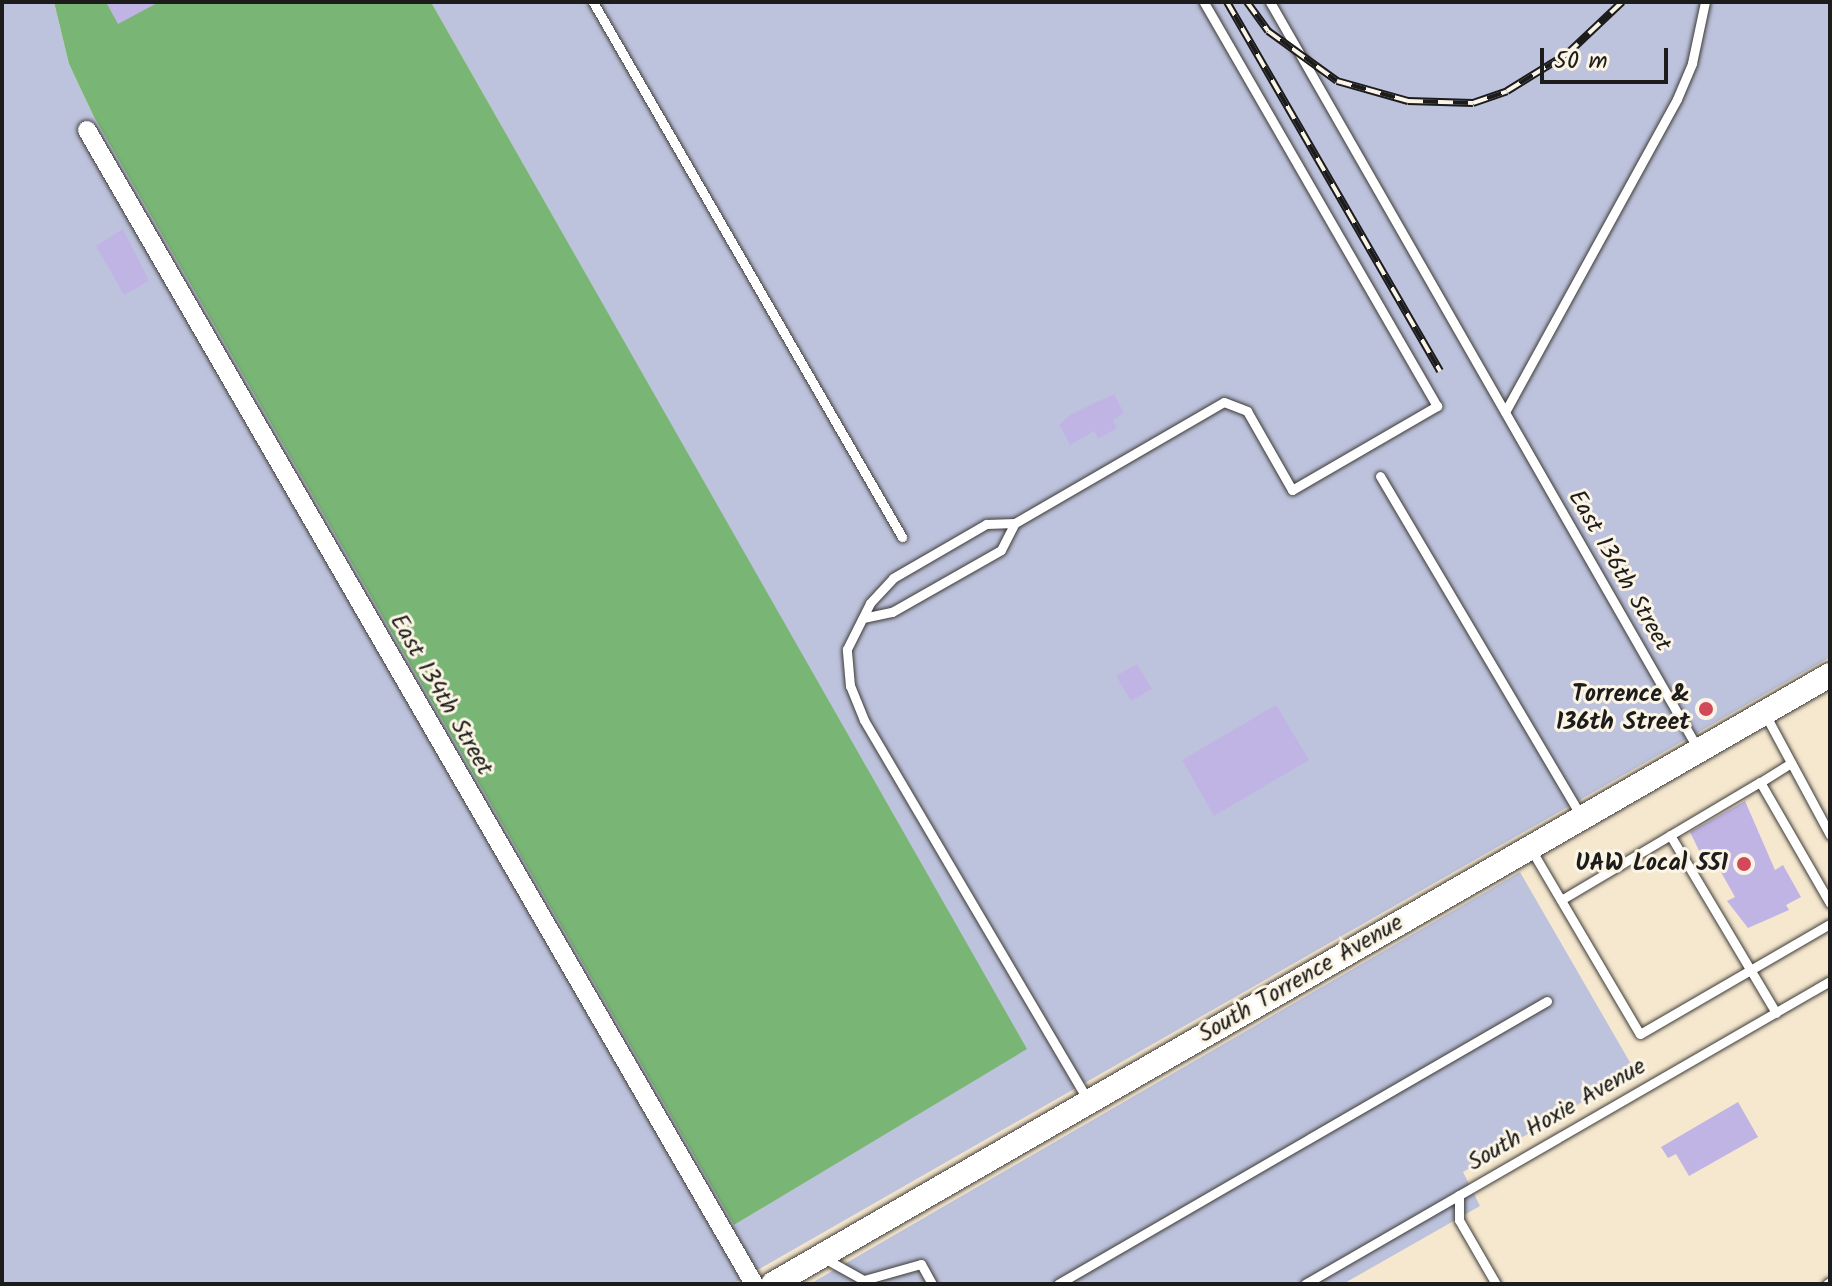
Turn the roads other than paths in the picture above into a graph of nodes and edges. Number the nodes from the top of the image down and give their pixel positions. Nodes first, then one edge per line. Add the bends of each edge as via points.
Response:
1 (593, 2) edge
2 (1204, 2) edge
3 (1270, 2) edge
4 (1705, 2) edge
5 (87, 130) dead end
6 (1505, 412) junction
7 (1380, 476) dead end
8 (1015, 523) junction
9 (902, 537) dead end
10 (863, 618) junction
11 (1830, 675) edge
12 (1764, 713) junction
13 (1699, 750) junction
14 (1791, 763) junction
15 (1760, 782) junction
16 (1582, 818) junction
17 (1670, 835) junction
18 (1830, 835) edge
19 (1530, 848) junction
20 (1561, 900) junction
21 (1830, 903) edge
22 (1830, 924) edge
23 (1749, 971) junction
24 (1830, 981) edge
25 (1547, 1001) dead end
26 (1776, 1013) junction
27 (1089, 1102) junction
28 (1459, 1195) junction
29 (820, 1256) junction
30 (867, 1282) edge
31 (754, 1284) edge
32 (773, 1284) edge
33 (932, 1284) edge
34 (1058, 1284) edge
35 (1305, 1284) edge
36 (1496, 1284) edge

1 - 9 lane
2 - 8 lane via 1437,406 1292,490 1247,411 1224,402
3 - 6 lane, East 136th Street
4 - 6 lane via 1692,63 1677,99
5 - 31 street, East 134th Street
6 - 13 lane, East 136th Street
7 - 16 lane
8 - 10 lane via 1001,550 892,612
8 - 10 lane via 986,524 893,578
10 - 27 lane via 847,649 856,703
11 - 12 main road, South Torrence Avenue
12 - 13 main road, South Torrence Avenue
12 - 14 lane
13 - 16 main road, South Torrence Avenue
14 - 15 lane
14 - 18 lane
15 - 17 lane
15 - 21 lane
16 - 19 main road, South Torrence Avenue
17 - 20 lane
17 - 23 lane
19 - 20 lane
19 - 27 main road, South Torrence Avenue
20 - 23 lane via 1640,1034
22 - 23 lane
23 - 26 lane
24 - 26 lane, South Hoxie Avenue
25 - 34 lane
26 - 28 lane, South Hoxie Avenue
27 - 29 main road, South Torrence Avenue
28 - 35 lane, South Hoxie Avenue
28 - 36 lane via 1459,1220
29 - 30 lane
29 - 32 main road, South Torrence Avenue
30 - 33 lane via 921,1264

